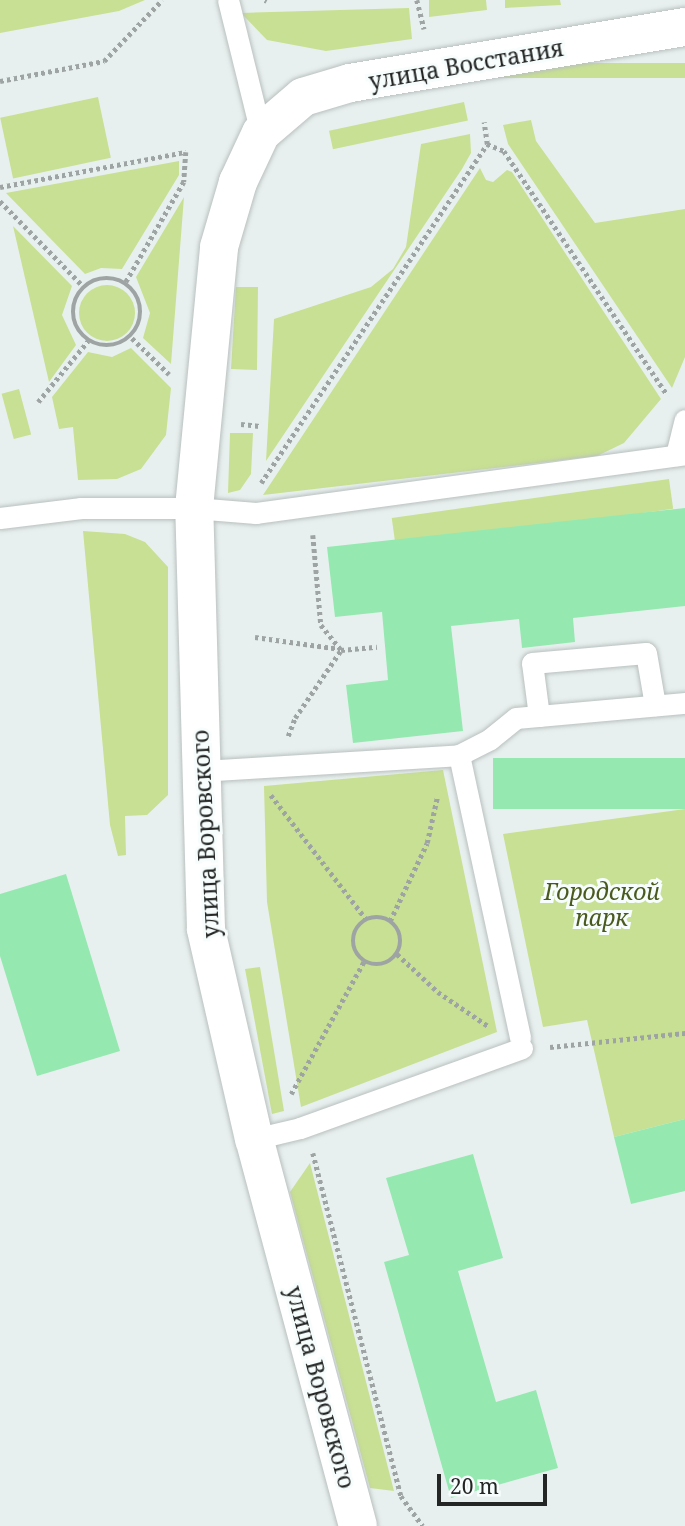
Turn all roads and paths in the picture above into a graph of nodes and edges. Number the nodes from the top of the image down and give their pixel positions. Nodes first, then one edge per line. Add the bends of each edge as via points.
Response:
1 (162, 0) edge
2 (228, 0) edge
3 (685, 27) edge
4 (0, 82) edge
5 (484, 122) dead end
6 (261, 133) junction
7 (487, 144) junction
8 (0, 187) edge
9 (0, 201) edge
10 (126, 282) junction
11 (83, 286) junction
12 (132, 338) junction
13 (88, 341) junction
14 (172, 377) dead end
15 (666, 393) dead end
16 (38, 402) dead end
17 (685, 420) edge
18 (236, 424) dead end
19 (260, 426) dead end
20 (681, 455) edge
21 (257, 489) dead end
22 (310, 506) junction
23 (194, 508) junction
24 (0, 518) edge
25 (255, 637) dead end
26 (377, 647) dead end
27 (341, 650) junction
28 (685, 702) edge
29 (654, 705) junction
30 (539, 716) junction
31 (287, 739) dead end
32 (459, 755) junction
33 (201, 771) junction
34 (264, 786) dead end
35 (366, 919) junction
36 (390, 921) junction
37 (397, 954) junction
38 (364, 961) junction
39 (685, 1032) edge
40 (521, 1043) junction
41 (291, 1094) dead end
42 (300, 1128) junction
43 (254, 1139) junction
44 (358, 1526) edge
45 (424, 1526) edge

1 - 4 path via 104,61
2 - 6 lane
3 - 6 street, улица Восстания via 350,83 303,97
5 - 7 path
6 - 23 street, улица Воровского via 238,182 219,247
7 - 15 path via 504,151
7 - 21 path
8 - 10 path via 186,152 184,182
9 - 11 path
10 - 11 path via 109,277
10 - 12 path via 138,296 142,314
11 - 13 path via 72,310 76,328
12 - 13 path via 105,347
12 - 14 path
13 - 16 path
17 - 20 lane
18 - 19 path
20 - 22 lane
22 - 23 lane via 256,513
22 - 27 path via 321,625
23 - 24 lane via 81,508
23 - 33 street, улица Воровского
25 - 27 path
26 - 27 path
27 - 31 path via 295,718
28 - 29 lane
29 - 30 lane
29 - 30 lane via 646,653 532,663
30 - 32 lane via 516,718
32 - 33 lane
32 - 36 path via 443,770 426,843
32 - 40 lane
33 - 43 street, улица Воровского via 206,929
34 - 35 path
35 - 36 path
35 - 38 path via 353,939
36 - 37 path via 401,942
37 - 38 path via 388,962
37 - 40 path via 438,992
38 - 41 path
39 - 40 path
40 - 42 lane
42 - 43 lane
42 - 45 path via 314,1156 401,1496
43 - 44 street, улица Воровского

